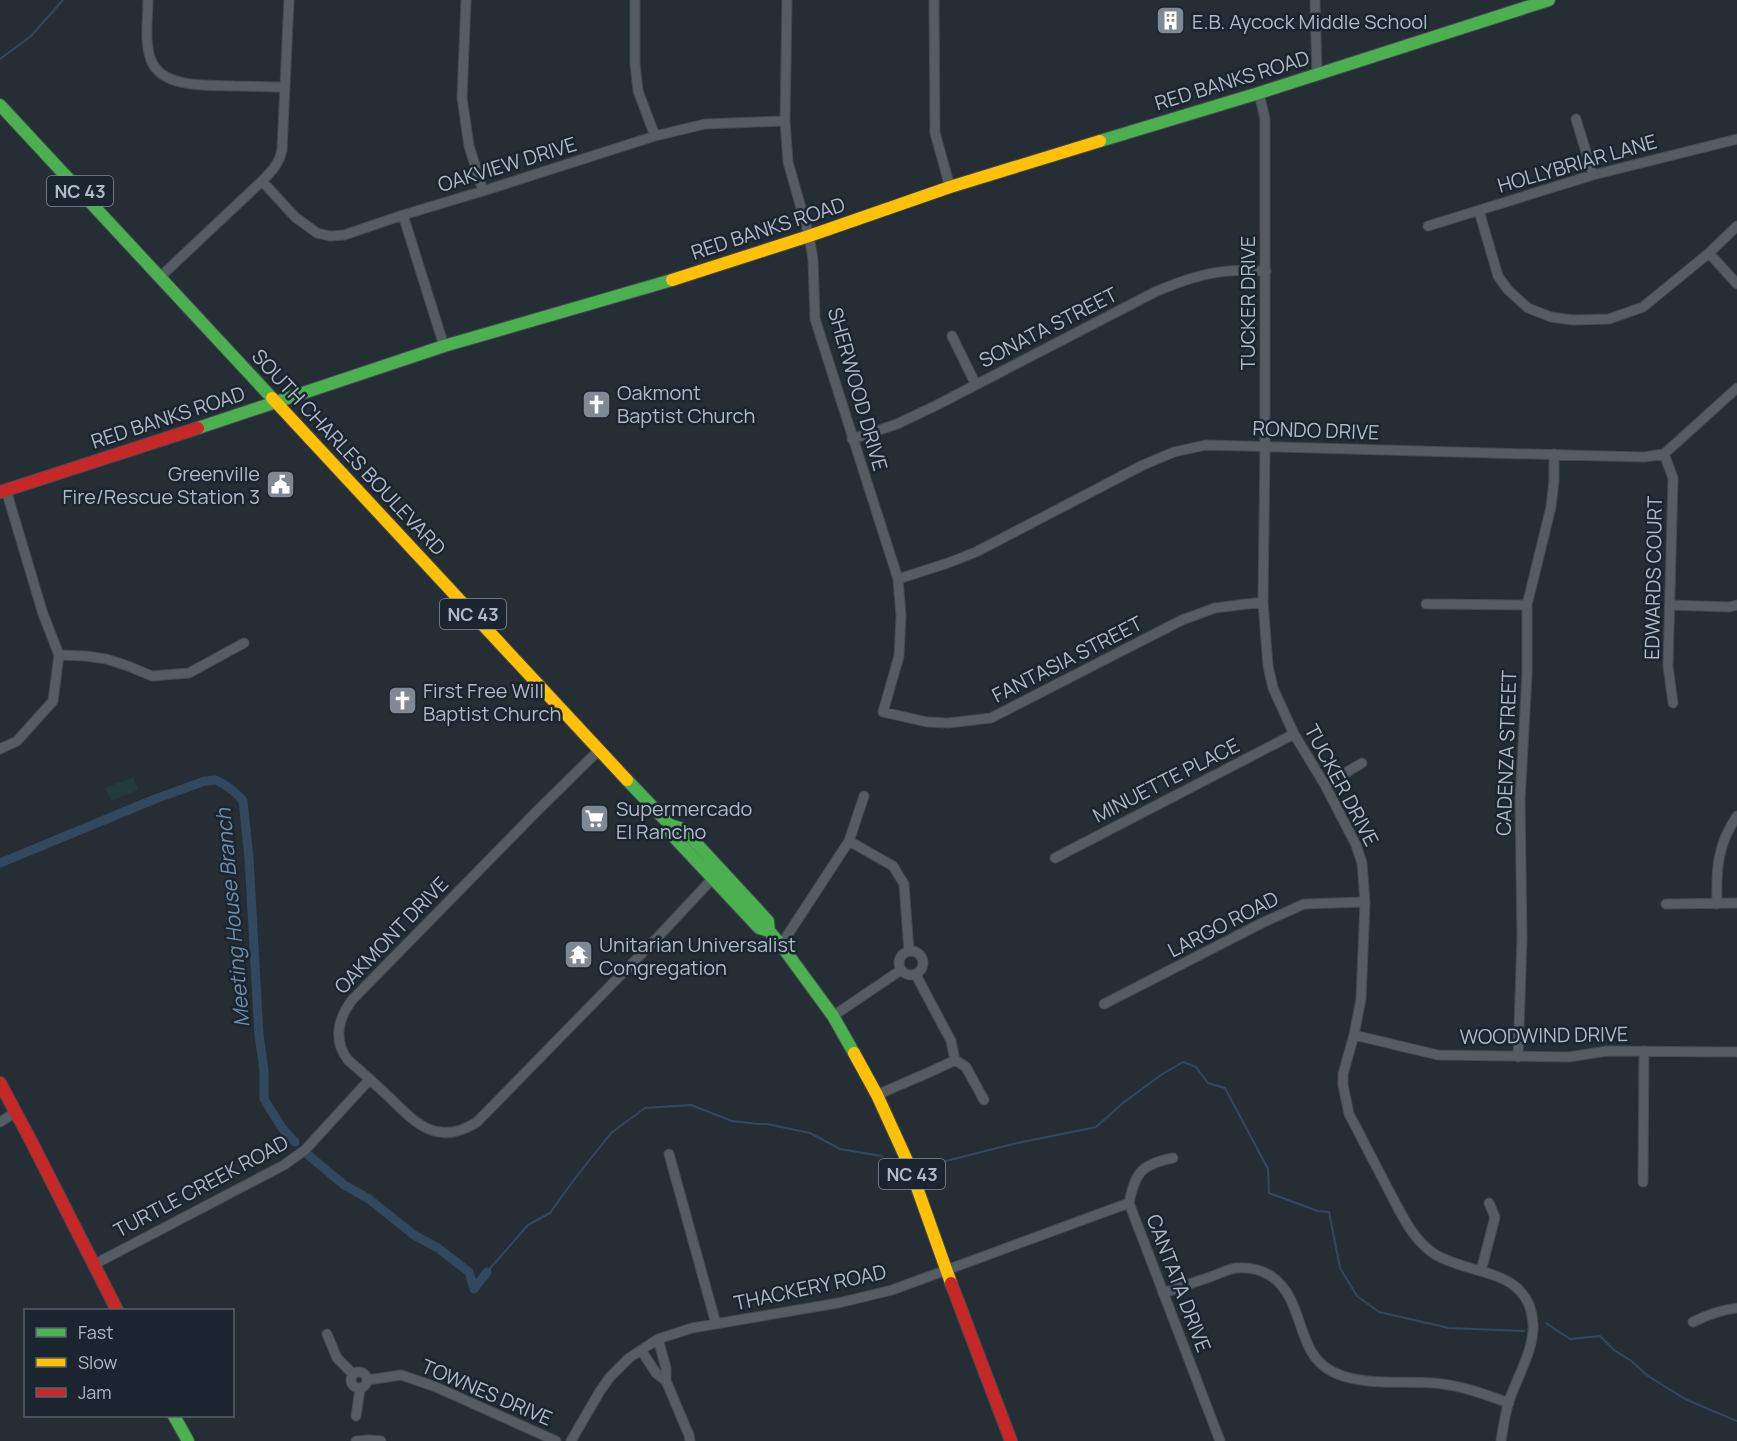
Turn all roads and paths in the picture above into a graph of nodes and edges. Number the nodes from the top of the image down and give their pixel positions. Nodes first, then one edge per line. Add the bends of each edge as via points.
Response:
1 (148, 0) edge
2 (288, 0) edge
3 (466, 0) edge
4 (635, 0) edge
5 (787, 0) edge
6 (934, 0) edge
7 (1315, 0) edge
8 (1548, 0) edge
9 (1317, 74) junction
10 (285, 87) junction
11 (1259, 93) junction
12 (0, 105) edge
13 (1576, 119) dead end
14 (785, 121) junction
15 (655, 136) junction
16 (1737, 139) edge
17 (1593, 174) junction
18 (262, 181) junction
19 (950, 187) junction
20 (483, 191) junction
21 (1479, 211) junction
22 (403, 215) junction
23 (1428, 226) dead end
24 (1737, 226) edge
25 (809, 236) junction
26 (1709, 253) junction
27 (1266, 271) junction
28 (160, 277) junction
29 (1737, 284) edge
30 (952, 336) dead end
31 (444, 346) junction
32 (976, 385) junction
33 (1737, 388) edge
34 (277, 403) junction
35 (852, 439) junction
36 (1265, 447) junction
37 (1554, 454) junction
38 (1664, 454) junction
39 (3, 491) edge
40 (898, 579) junction
41 (1263, 602) junction
42 (1426, 604) dead end
43 (1527, 605) junction
44 (1670, 605) junction
45 (1737, 605) edge
46 (244, 643) dead end
47 (59, 655) junction
48 (1673, 703) dead end
49 (883, 712) joint
50 (1294, 734) junction
51 (0, 748) edge
52 (599, 750) junction
53 (1362, 763) dead end
54 (1325, 784) junction
55 (864, 796) dead end
56 (1737, 816) edge
57 (670, 825) junction
58 (675, 838) junction
59 (849, 841) junction
60 (710, 856) junction
61 (1055, 858) dead end
62 (713, 878) junction
63 (1365, 902) junction
64 (1737, 903) edge
65 (1666, 904) dead end
66 (1717, 904) junction
67 (765, 917) junction
68 (769, 931) junction
69 (781, 945) junction
70 (909, 951) junction
71 (901, 970) junction
72 (916, 975) junction
73 (1104, 1004) dead end
74 (833, 1016) junction
75 (1354, 1035) junction
76 (1644, 1051) junction
77 (1737, 1052) edge
78 (1518, 1057) junction
79 (955, 1060) junction
80 (370, 1079) junction
81 (0, 1083) edge
82 (878, 1095) junction
83 (984, 1100) dead end
84 (16, 1112) junction
85 (0, 1122) edge
86 (669, 1154) dead end
87 (1173, 1158) dead end
88 (1643, 1182) dead end
89 (1129, 1203) junction
90 (1489, 1203) dead end
91 (93, 1265) junction
92 (946, 1269) junction
93 (1481, 1271) junction
94 (1163, 1293) junction
95 (1737, 1308) edge
96 (116, 1309) edge
97 (1693, 1322) dead end
98 (716, 1324) junction
99 (327, 1334) dead end
100 (658, 1339) junction
101 (641, 1350) junction
102 (353, 1374) junction
103 (368, 1380) junction
104 (666, 1380) junction
105 (360, 1389) junction
106 (1509, 1403) junction
107 (356, 1416) dead end
108 (175, 1417) edge
109 (188, 1441) edge
110 (356, 1441) edge
111 (381, 1441) edge
112 (556, 1441) edge
113 (571, 1441) edge
114 (690, 1441) edge
115 (1011, 1441) edge
116 (1220, 1441) edge
117 (1501, 1441) edge

1 - 10 street via 147,46 152,63 162,74 196,85
2 - 10 street
3 - 20 street via 462,98 469,146
4 - 15 street via 638,91
5 - 14 street, SHERWOOD DRIVE
6 - 19 street via 935,133
7 - 9 street
8 - 9 main road, RED BANKS ROAD
9 - 11 main road, RED BANKS ROAD
10 - 18 street via 280,159
11 - 19 main road, RED BANKS ROAD
11 - 27 street, TUCKER DRIVE via 1265,119
12 - 28 main road, SOUTH CHARLES BOULEVARD / NC 43
13 - 17 street
14 - 15 street, OAKVIEW DRIVE via 705,124
14 - 25 street, SHERWOOD DRIVE via 788,162
15 - 20 street, OAKVIEW DRIVE
16 - 17 street, HOLLYBRIAR LANE
17 - 21 street, HOLLYBRIAR LANE
18 - 22 street, OAKVIEW DRIVE via 295,217 317,233 344,235
18 - 28 street
19 - 25 main road, RED BANKS ROAD
20 - 22 street, OAKVIEW DRIVE
21 - 23 street, HOLLYBRIAR LANE
21 - 26 street via 1498,276 1528,308 1551,317 1609,319 1643,307
22 - 31 street
24 - 26 street
25 - 31 main road, RED BANKS ROAD via 681,278
25 - 35 street, SHERWOOD DRIVE via 815,319
26 - 29 street
27 - 32 street, SONATA STREET via 1227,271 1174,283
27 - 36 street, TUCKER DRIVE
28 - 34 main road, SOUTH CHARLES BOULEVARD / NC 43
30 - 32 street
31 - 34 main road, RED BANKS ROAD
32 - 35 street, SONATA STREET via 897,424
33 - 38 street
34 - 39 main road, RED BANKS ROAD
34 - 52 main road, SOUTH CHARLES BOULEVARD / NC 43
35 - 40 street, SHERWOOD DRIVE
36 - 37 street, RONDO DRIVE
36 - 40 street, RONDO DRIVE via 1206,445 1174,452 976,552
36 - 41 street, TUCKER DRIVE
37 - 38 street, RONDO DRIVE
37 - 43 street, CADENZA STREET via 1551,507
38 - 44 street, EDWARDS COURT via 1673,478
39 - 47 street
40 - 49 street, SHERWOOD DRIVE via 899,656
41 - 49 street, FANTASIA STREET via 1215,608 1182,620 991,718 938,723
41 - 50 street, TUCKER DRIVE via 1273,688
42 - 43 street
43 - 78 street, CADENZA STREET
44 - 45 street
44 - 48 street, EDWARDS COURT via 1668,666
46 - 47 street via 189,673 152,676 106,659
47 - 51 street via 53,701 17,741
50 - 54 street, TUCKER DRIVE
50 - 61 street, MINUETTE PLACE
52 - 57 main road, SOUTH CHARLES BOULEVARD / NC 43
52 - 80 street, OAKMONT DRIVE via 343,1012 339,1037 342,1052
53 - 54 street
54 - 63 street, TUCKER DRIVE via 1356,845 1362,863
55 - 59 street
56 - 66 street via 1722,843 1717,863
57 - 58 main road, SOUTH CHARLES BOULEVARD / NC 43
57 - 60 main road, SOUTH CHARLES BOULEVARD / NC 43 via 682,829
58 - 60 main road via 683,839 703,858
58 - 62 main road, SOUTH CHARLES BOULEVARD / NC 43
59 - 69 street
59 - 70 street via 893,866 904,884
60 - 67 main road, SOUTH CHARLES BOULEVARD / NC 43
62 - 67 main road via 724,882 754,915
62 - 68 main road, SOUTH CHARLES BOULEVARD / NC 43 via 759,928
62 - 80 street, OAKMONT DRIVE via 465,1130 434,1132 414,1122
63 - 73 street, LARGO ROAD via 1304,904
63 - 75 street, TUCKER DRIVE via 1361,999
64 - 66 street
65 - 66 street
67 - 68 main road, SOUTH CHARLES BOULEVARD / NC 43
68 - 69 main road, SOUTH CHARLES BOULEVARD / NC 43
69 - 74 main road, SOUTH CHARLES BOULEVARD / NC 43
70 - 71 street via 900,959
70 - 72 street via 922,958 922,969
71 - 72 street
71 - 74 street
72 - 79 street via 951,1041
74 - 82 main road, SOUTH CHARLES BOULEVARD / NC 43
75 - 78 street, WOODWIND DRIVE via 1438,1055
75 - 93 street, TUCKER DRIVE via 1343,1074 1344,1097 1349,1114 1404,1219 1419,1241 1435,1254
76 - 77 street, WOODWIND DRIVE
76 - 78 street, WOODWIND DRIVE
76 - 88 street
79 - 82 street
79 - 83 street via 966,1067
80 - 91 street, TURTLE CREEK ROAD via 305,1150 284,1165
81 - 84 main road
82 - 92 main road, SOUTH CHARLES BOULEVARD / NC 43 via 909,1165
84 - 85 street
84 - 91 main road
86 - 98 street
87 - 89 street, CANTATA DRIVE via 1155,1161 1145,1168 1136,1178
89 - 92 street, THACKERY ROAD
89 - 94 street, CANTATA DRIVE
90 - 93 street via 1495,1217
91 - 96 main road
92 - 98 street, THACKERY ROAD via 861,1299
92 - 115 main road, SOUTH CHARLES BOULEVARD / NC 43
93 - 106 street, TUCKER DRIVE via 1518,1288 1532,1315 1533,1334
94 - 106 street via 1234,1268 1264,1272 1285,1289 1310,1350 1333,1372 1358,1380 1453,1386
94 - 116 street, CANTATA DRIVE
95 - 97 street
98 - 100 street, THACKERY ROAD
99 - 102 street via 337,1358
100 - 101 street, THACKERY ROAD
100 - 104 street
101 - 104 street via 656,1373
101 - 113 street, THACKERY ROAD via 620,1366 600,1391
102 - 103 street via 365,1374
102 - 105 street via 353,1386
103 - 105 street
103 - 112 street, TOWNES DRIVE via 401,1375
104 - 114 street
105 - 107 street
106 - 117 street, TUCKER DRIVE
108 - 109 main road
110 - 111 street

